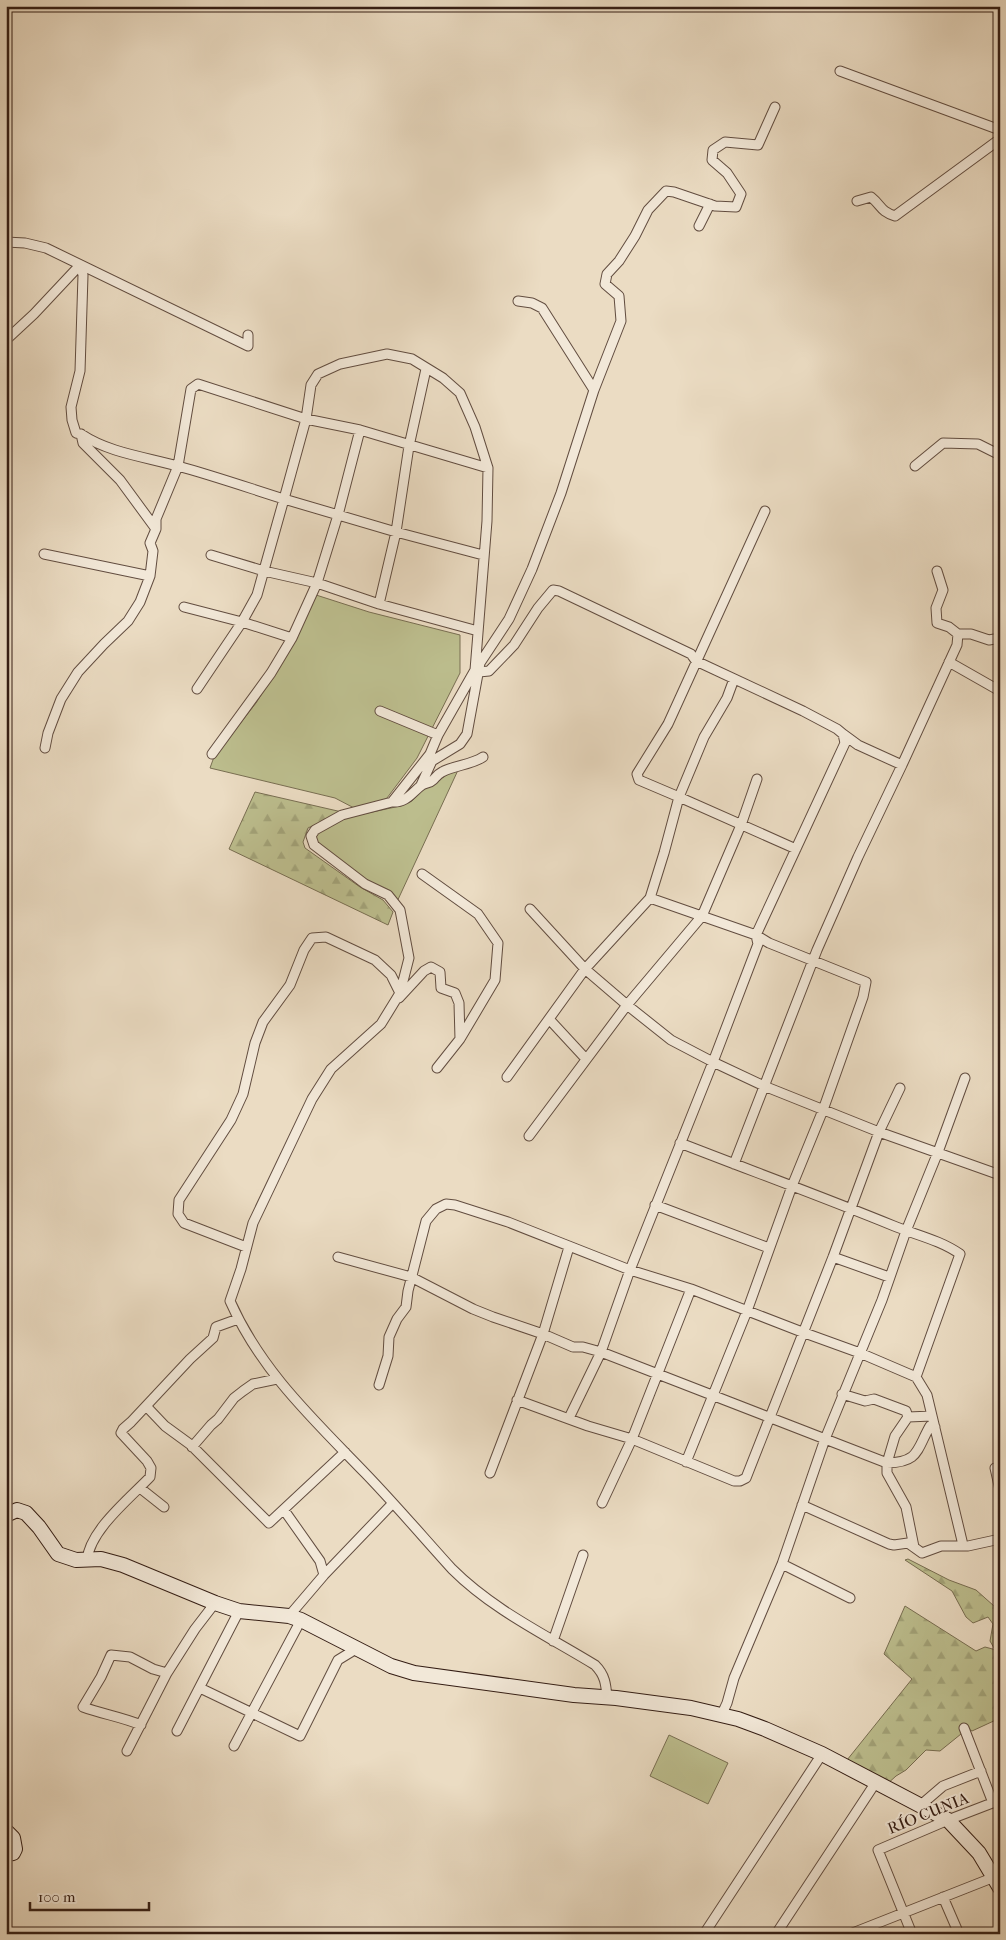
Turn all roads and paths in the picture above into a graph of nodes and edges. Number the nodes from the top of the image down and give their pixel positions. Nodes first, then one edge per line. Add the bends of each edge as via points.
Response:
1 (840, 71) dead end
2 (775, 107) dead end
3 (1000, 130) edge
4 (1000, 139) edge
5 (857, 202) dead end
6 (710, 204) junction
7 (699, 226) dead end
8 (6, 242) edge
9 (80, 265) junction
10 (518, 301) dead end
11 (248, 335) dead end
12 (6, 340) edge
13 (426, 369) junction
14 (594, 390) junction
15 (306, 419) junction
16 (360, 430) junction
17 (81, 434) junction
18 (409, 446) junction
19 (1000, 455) edge
20 (178, 466) junction
21 (915, 466) dead end
22 (488, 468) junction
23 (284, 499) junction
24 (765, 511) dead end
25 (338, 515) junction
26 (156, 529) junction
27 (396, 532) junction
28 (44, 554) dead end
29 (211, 555) dead end
30 (484, 555) junction
31 (264, 571) junction
32 (937, 571) dead end
33 (150, 576) junction
34 (317, 583) junction
35 (379, 604) junction
36 (184, 607) dead end
37 (242, 622) junction
38 (478, 631) junction
39 (958, 634) junction
40 (292, 638) junction
41 (1000, 638) edge
42 (696, 661) junction
43 (949, 662) junction
44 (477, 671) junction
45 (734, 679) junction
46 (197, 689) dead end
47 (1000, 691) edge
48 (380, 711) dead end
49 (843, 734) junction
50 (438, 736) junction
51 (45, 748) dead end
52 (212, 754) dead end
53 (483, 757) dead end
54 (902, 765) junction
55 (757, 779) dead end
56 (421, 786) junction
57 (679, 798) junction
58 (392, 802) junction
59 (741, 825) junction
60 (796, 849) junction
61 (422, 874) dead end
62 (650, 898) junction
63 (530, 909) dead end
64 (702, 916) junction
65 (756, 935) junction
66 (814, 960) junction
67 (585, 968) junction
68 (398, 996) junction
69 (627, 1005) junction
70 (549, 1019) junction
71 (460, 1039) junction
72 (586, 1059) junction
73 (713, 1062) junction
74 (437, 1068) dead end
75 (507, 1077) dead end
76 (965, 1078) dead end
77 (764, 1086) junction
78 (900, 1088) dead end
79 (823, 1110) junction
80 (879, 1132) junction
81 (528, 1136) dead end
82 (680, 1144) junction
83 (938, 1152) junction
84 (734, 1164) junction
85 (1000, 1175) edge
86 (792, 1186) junction
87 (655, 1205) junction
88 (851, 1208) junction
89 (906, 1231) junction
90 (246, 1247) junction
91 (569, 1247) junction
92 (769, 1248) junction
93 (338, 1257) dead end
94 (833, 1257) junction
95 (630, 1270) junction
96 (890, 1276) junction
97 (411, 1277) junction
98 (691, 1289) junction
99 (747, 1311) junction
100 (238, 1318) junction
101 (802, 1332) junction
102 (543, 1334) junction
103 (601, 1352) junction
104 (860, 1352) junction
105 (657, 1374) junction
106 (916, 1377) junction
107 (277, 1379) junction
108 (379, 1385) dead end
109 (842, 1394) junction
110 (712, 1396) junction
111 (517, 1400) junction
112 (146, 1406) junction
113 (908, 1416) junction
114 (932, 1416) junction
115 (569, 1418) junction
116 (770, 1419) junction
117 (935, 1427) junction
118 (632, 1439) junction
119 (825, 1439) junction
120 (192, 1447) junction
121 (345, 1452) junction
122 (686, 1462) junction
123 (887, 1463) junction
124 (995, 1468) dead end
125 (490, 1473) dead end
126 (140, 1488) junction
127 (1000, 1490) edge
128 (602, 1503) dead end
129 (392, 1504) junction
130 (802, 1505) junction
131 (164, 1507) dead end
132 (284, 1510) junction
133 (6, 1515) edge
134 (1000, 1539) edge
135 (963, 1545) junction
136 (914, 1547) junction
137 (582, 1555) dead end
138 (87, 1560) junction
139 (782, 1564) junction
140 (324, 1575) junction
141 (850, 1598) dead end
142 (215, 1603) junction
143 (239, 1611) junction
144 (295, 1618) junction
145 (553, 1641) junction
146 (356, 1649) junction
147 (167, 1673) junction
148 (200, 1688) junction
149 (608, 1698) junction
150 (251, 1712) junction
151 (721, 1716) junction
152 (141, 1725) junction
153 (964, 1728) dead end
154 (177, 1731) dead end
155 (234, 1746) dead end
156 (127, 1751) dead end
157 (822, 1754) junction
158 (981, 1771) junction
159 (876, 1782) junction
160 (997, 1802) edge
161 (922, 1804) junction
162 (948, 1820) junction
163 (6, 1831) edge
164 (6, 1854) edge
165 (998, 1880) edge
166 (943, 1897) junction
167 (903, 1914) junction
168 (704, 1934) edge
169 (776, 1934) edge
170 (850, 1934) edge
171 (912, 1934) edge
172 (959, 1934) edge

1 - 3 street
2 - 6 street via 758,145 725,142 713,150 712,160 727,173 741,194 736,207
4 - 5 street via 895,216 883,212 871,197
6 - 7 street
6 - 14 street via 666,191 648,210 619,261 607,274 605,284 619,296 621,321
8 - 9 street via 46,248
9 - 11 street via 248,346
9 - 12 street
9 - 17 street via 83,275 82,349 71,407 76,432
10 - 14 street via 542,308
13 - 15 street via 412,358 387,354 340,364 318,374 311,385
13 - 18 street
13 - 22 street via 460,393
14 - 44 street via 561,493 532,569 509,619
15 - 16 street
15 - 20 street via 198,384 191,389
15 - 23 street
16 - 18 street
16 - 25 street
17 - 20 street via 114,449
17 - 26 street via 83,443 120,480
18 - 22 street
18 - 27 street
19 - 21 street via 978,444 943,443
20 - 23 street
20 - 26 street via 156,519
22 - 30 street
23 - 25 street
23 - 31 street
24 - 42 street
25 - 27 street
25 - 34 street
26 - 33 street via 150,543 153,551
27 - 30 street
27 - 35 street
28 - 33 street
29 - 31 street
30 - 38 street
31 - 34 street
31 - 37 street via 257,595
32 - 39 street via 943,590 936,608 937,623
33 - 51 street via 128,621 78,672 61,699
34 - 35 street
34 - 40 street
35 - 38 street
36 - 37 street
37 - 40 street
37 - 46 street
38 - 44 street
39 - 41 street via 989,640
39 - 43 street
40 - 52 street via 271,673
42 - 44 street via 691,654 623,620 553,590 514,645 489,671
42 - 45 street
42 - 57 street via 668,724 638,774 639,780
43 - 47 street
43 - 54 street
44 - 50 street
44 - 56 street via 467,734 460,744 432,761
45 - 49 street via 803,711
45 - 57 street via 727,698 704,737
48 - 50 street
49 - 54 street via 858,745
49 - 60 street via 844,743
50 - 58 street via 430,754
53 - 56 street via 442,772
54 - 66 street
55 - 59 street
56 - 58 street via 410,797
57 - 59 street
57 - 62 street
58 - 68 street via 342,815 315,830 311,836 314,845 365,884 388,895 400,910 409,958
59 - 60 street
59 - 64 street
60 - 65 street
61 - 71 street via 478,914 498,943 495,980
62 - 64 street
62 - 67 street
63 - 67 street
64 - 65 street
64 - 69 street
65 - 66 street
65 - 73 street via 758,944
66 - 77 street
66 - 79 street via 866,982 864,996
67 - 69 street
67 - 70 street
68 - 71 street via 424,971 431,967 440,972 441,988 455,993 459,1003
68 - 90 street via 381,1024 331,1069 312,1098 253,1223
68 - 90 street via 391,975 375,960 326,937 312,938 304,950 290,985 263,1022 243,1094 231,1120 179,1200 178,1214 184,1223
69 - 72 street
69 - 73 street via 671,1040
70 - 72 street
70 - 75 street
71 - 74 street
72 - 81 street
73 - 77 street
73 - 82 street
76 - 83 street
77 - 79 street
77 - 84 street
78 - 80 street
79 - 80 street
79 - 86 street
80 - 83 street
80 - 88 street
82 - 84 street
82 - 87 street
83 - 85 street
83 - 89 street
84 - 86 street
86 - 88 street
86 - 92 street
87 - 92 street
87 - 95 street
88 - 89 street
88 - 94 street
89 - 96 street
89 - 106 street via 942,1243 960,1254
90 - 100 street via 230,1301
91 - 95 street
91 - 97 street via 508,1222 446,1204 436,1209 426,1221
91 - 102 street
92 - 99 street
93 - 97 street
94 - 96 street
94 - 101 street
95 - 98 street
95 - 103 street
96 - 104 street
97 - 102 street via 473,1309
97 - 108 street via 406,1308 389,1337 388,1356
98 - 99 street
98 - 105 street
99 - 101 street
99 - 110 street
100 - 107 street
100 - 112 street via 216,1327 213,1338
101 - 104 street
101 - 116 street
102 - 103 street via 573,1347
102 - 111 street
103 - 105 street
103 - 115 street
104 - 106 street
104 - 109 street
105 - 110 street
105 - 118 street
106 - 114 street via 928,1395
107 - 120 street via 253,1384 234,1398
107 - 121 street
109 - 113 street via 865,1401 874,1399 906,1410
109 - 119 street
110 - 116 street
110 - 122 street
111 - 115 street
111 - 125 street
112 - 120 street
112 - 126 street via 121,1433 151,1468 150,1478
113 - 114 street
113 - 123 street via 895,1436
114 - 117 street
115 - 118 street
116 - 119 street
116 - 122 street via 746,1478 734,1481
117 - 123 street via 930,1426 918,1451 910,1459
117 - 135 street
118 - 122 street
118 - 128 street
119 - 123 street
119 - 130 street
120 - 132 street via 268,1523
121 - 129 street
121 - 132 street
123 - 136 street via 887,1473 906,1507
124 - 127 street
126 - 131 street
126 - 138 street via 98,1532 89,1548
129 - 140 street
129 - 145 street via 465,1583
130 - 136 street via 894,1546 905,1543
130 - 139 street
132 - 140 street via 320,1561
133 - 138 street via 17,1510 26,1513 58,1554
134 - 135 street
135 - 136 street via 941,1546 924,1553
137 - 145 street
138 - 142 street via 101,1559 123,1565
139 - 141 street
139 - 151 street
140 - 144 street
142 - 143 street
142 - 147 street
143 - 144 street
143 - 148 street
144 - 146 street
144 - 150 street
145 - 149 street via 602,1671
146 - 149 street via 414,1673
146 - 150 street via 338,1660 300,1736
147 - 152 street
147 - 152 street via 130,1657 111,1655 83,1707
148 - 150 street
148 - 154 street
149 - 151 street via 690,1708
150 - 155 street
151 - 157 street via 764,1728
152 - 156 street
153 - 158 street
157 - 159 street
157 - 168 street
158 - 160 street
158 - 161 street via 943,1786
159 - 161 street
159 - 169 street
160 - 162 street, RÍO CUNIA
161 - 162 street
162 - 165 street via 979,1853
162 - 167 street, RÍO CUNIA via 878,1850
163 - 164 street via 13,1838 15,1849
165 - 166 street
166 - 167 street
166 - 172 street
167 - 170 street
167 - 171 street

